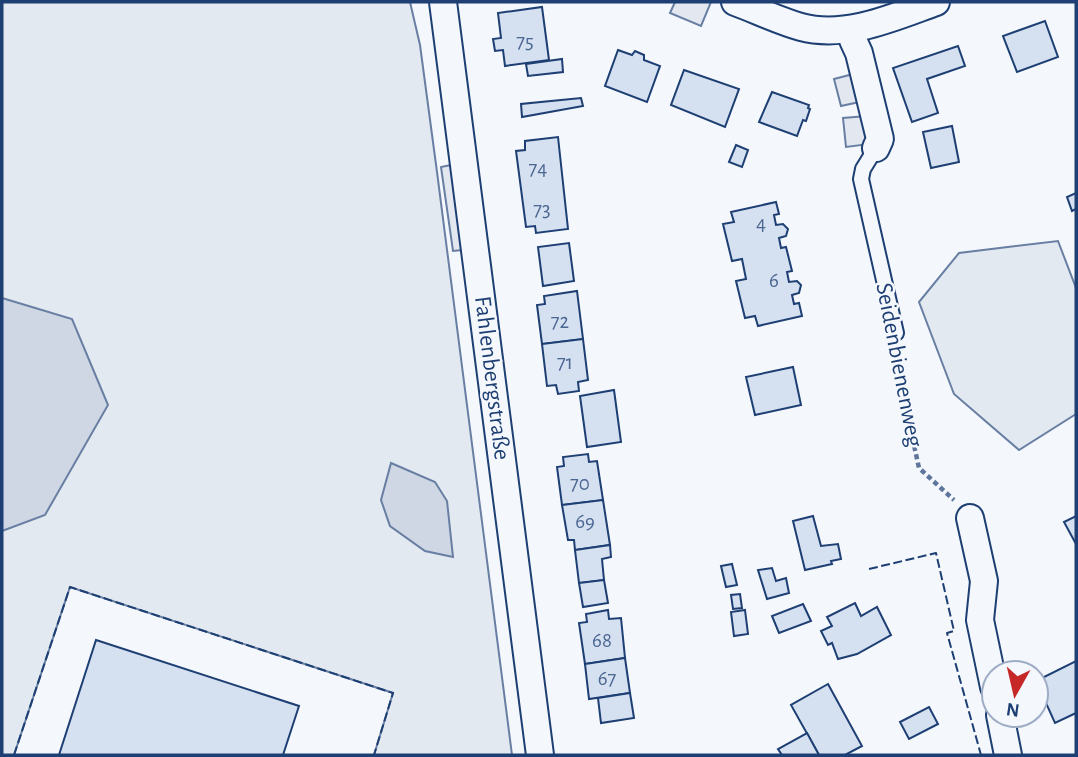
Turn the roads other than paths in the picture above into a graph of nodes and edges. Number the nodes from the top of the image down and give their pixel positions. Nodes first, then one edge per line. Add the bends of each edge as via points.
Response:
1 (443, 2) edge
2 (735, 2) edge
3 (936, 2) edge
4 (853, 29) junction
5 (876, 148) joint
6 (895, 333) road end
7 (970, 518) road end
8 (988, 659) edge
9 (1003, 729) edge
10 (540, 755) edge
11 (1009, 755) edge

1 - 10 street, Fahlenbergstraße
2 - 4 street via 801,27
3 - 4 street
4 - 5 street, Seidenbienenweg via 880,139
5 - 6 lane, Seidenbienenweg via 861,179
7 - 8 street via 984,581 980,620
9 - 11 street

